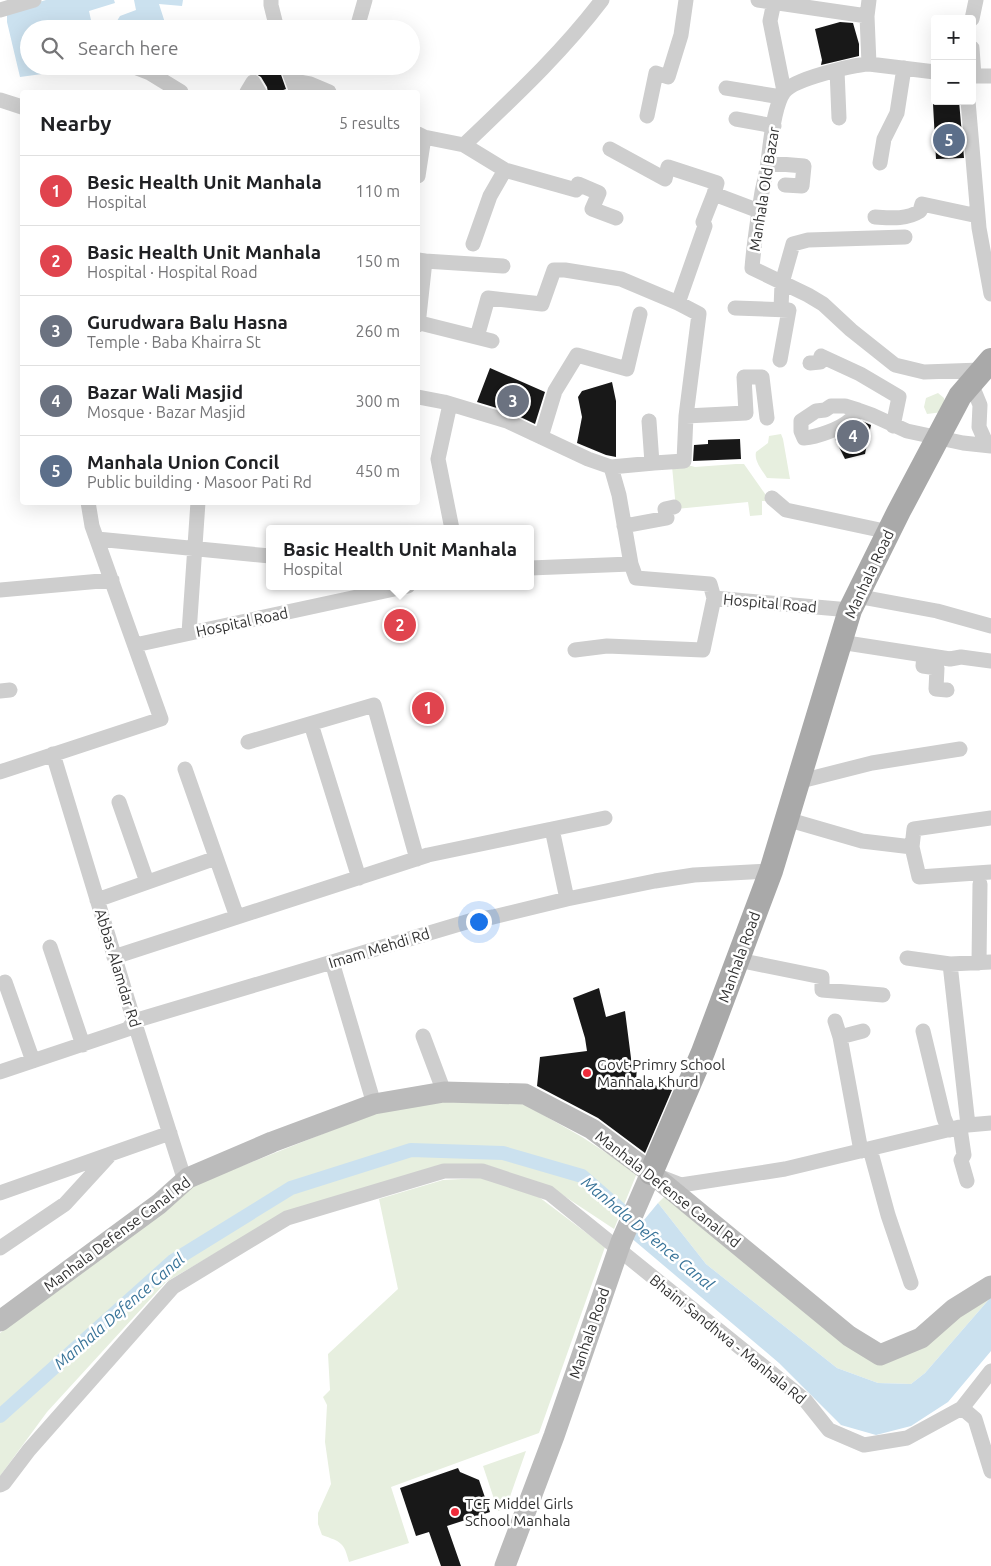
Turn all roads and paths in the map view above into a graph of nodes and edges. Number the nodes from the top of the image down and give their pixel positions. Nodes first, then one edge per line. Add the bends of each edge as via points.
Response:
1 (34, 0) edge
2 (365, 0) edge
3 (602, 0) edge
4 (686, 0) edge
5 (758, 0) edge
6 (869, 0) edge
7 (976, 0) edge
8 (268, 2) edge
9 (774, 2) junction
10 (0, 10) edge
11 (973, 15) edge
12 (867, 16) junction
13 (274, 20) edge
14 (360, 20) edge
15 (869, 64) junction
16 (904, 68) junction
17 (837, 70) junction
18 (931, 71) edge
19 (153, 75) edge
20 (291, 75) edge
21 (976, 76) edge
22 (991, 76) edge
23 (295, 87) edge
24 (726, 88) dead end
25 (178, 90) edge
26 (248, 90) edge
27 (258, 90) edge
28 (324, 90) edge
29 (782, 94) junction
30 (0, 100) edge
31 (968, 105) edge
32 (20, 106) edge
33 (647, 116) dead end
34 (839, 118) dead end
35 (736, 119) dead end
36 (774, 126) junction
37 (421, 135) edge
38 (464, 145) junction
39 (420, 149) edge
40 (610, 149) dead end
41 (768, 163) junction
42 (880, 163) dead end
43 (505, 170) junction
44 (785, 185) dead end
45 (714, 194) junction
46 (759, 211) junction
47 (978, 216) junction
48 (875, 217) dead end
49 (616, 218) dead end
50 (905, 237) dead end
51 (473, 244) dead end
52 (421, 260) edge
53 (503, 266) dead end
54 (782, 283) junction
55 (991, 294) edge
56 (678, 303) junction
57 (735, 308) dead end
58 (781, 309) junction
59 (640, 314) dead end
60 (421, 324) edge
61 (477, 337) junction
62 (492, 341) dead end
63 (780, 360) dead end
64 (810, 363) dead end
65 (981, 371) edge
66 (420, 397) edge
67 (450, 404) junction
68 (858, 410) dead end
69 (686, 416) junction
70 (767, 418) dead end
71 (649, 421) dead end
72 (894, 426) junction
73 (541, 437) junction
74 (938, 437) junction
75 (989, 445) edge
76 (652, 463) junction
77 (611, 467) junction
78 (772, 498) dead end
79 (88, 505) edge
80 (198, 505) edge
81 (674, 507) dead end
82 (451, 525) edge
83 (624, 526) junction
84 (889, 532) junction
85 (97, 539) junction
86 (195, 548) junction
87 (266, 556) edge
88 (631, 564) junction
89 (534, 568) edge
90 (112, 580) junction
91 (0, 590) edge
92 (389, 590) edge
93 (714, 598) junction
94 (853, 603) junction
95 (991, 626) edge
96 (189, 633) junction
97 (840, 642) junction
98 (135, 645) junction
99 (575, 650) dead end
100 (924, 655) junction
101 (991, 661) edge
102 (948, 690) dead end
103 (311, 724) junction
104 (248, 742) dead end
105 (960, 749) dead end
106 (53, 754) junction
107 (185, 769) dead end
108 (0, 772) edge
109 (797, 782) junction
110 (119, 802) dead end
111 (605, 818) dead end
112 (991, 818) edge
113 (786, 819) junction
114 (552, 830) junction
115 (912, 847) junction
116 (216, 858) junction
117 (417, 859) junction
118 (771, 870) junction
119 (991, 872) edge
120 (359, 878) junction
121 (148, 882) junction
122 (980, 884) dead end
123 (567, 899) junction
124 (97, 900) junction
125 (237, 917) junction
126 (50, 947) dead end
127 (114, 957) junction
128 (907, 958) dead end
129 (738, 960) junction
130 (332, 962) junction
131 (985, 962) edge
132 (950, 964) junction
133 (6, 982) dead end
134 (883, 995) dead end
135 (835, 1021) dead end
136 (134, 1022) junction
137 (862, 1031) dead end
138 (923, 1031) dead end
139 (423, 1036) dead end
140 (840, 1037) junction
141 (82, 1045) junction
142 (33, 1061) junction
143 (0, 1072) edge
144 (444, 1092) junction
145 (374, 1104) junction
146 (991, 1123) edge
147 (959, 1128) junction
148 (170, 1133) junction
149 (865, 1150) junction
150 (111, 1154) junction
151 (185, 1180) junction
152 (648, 1180) junction
153 (967, 1181) dead end
154 (0, 1193) edge
155 (620, 1245) junction
156 (0, 1248) edge
157 (911, 1283) dead end
158 (991, 1286) edge
159 (0, 1321) edge
160 (991, 1371) edge
161 (962, 1408) junction
162 (991, 1471) edge
163 (0, 1486) edge
164 (504, 1566) edge

1 - 10 street
2 - 14 street
3 - 38 street via 538,74
4 - 33 street via 681,35 668,77 656,73
5 - 9 street
6 - 12 street
7 - 11 street
8 - 13 street
9 - 12 street
9 - 29 street via 770,21
12 - 15 street
15 - 16 street
15 - 17 street
16 - 18 street
16 - 42 street via 897,113 884,139
17 - 29 street via 793,84
17 - 34 street
19 - 25 street
20 - 23 street
21 - 22 street
23 - 28 street via 310,84
24 - 29 street
26 - 27 street via 253,82
29 - 36 street, Manhala Old Bazar
30 - 32 street
31 - 47 street
35 - 36 street
36 - 41 street, Manhala Old Bazar
37 - 38 street
37 - 39 street
38 - 43 street
40 - 45 street via 665,179 668,167 717,183
41 - 44 street via 804,166 802,186
41 - 46 street, Manhala Old Bazar
43 - 49 street via 576,190 578,184 599,192 592,209
43 - 51 street via 490,196
45 - 46 street
45 - 56 street
46 - 54 street, Manhala Old Bazar via 752,268
47 - 48 street via 922,204 920,211 903,218
47 - 55 street
50 - 54 street via 808,240 793,244
52 - 53 street
52 - 60 street
54 - 58 street
54 - 65 street, Manhala Old Bazar via 823,304 895,365 924,372
56 - 61 street via 621,279 554,270 542,304 488,298
56 - 69 street via 699,314
57 - 58 street
58 - 63 street via 789,310
59 - 73 street via 627,369 577,355 555,391
60 - 61 street
61 - 62 street
64 - 72 street via 820,362 821,356 899,397
65 - 74 main road, Manhala Road via 960,396
65 - 75 street via 979,427
66 - 67 street
67 - 73 street via 507,421
67 - 82 street via 438,459
68 - 72 street
69 - 70 street via 746,413 744,377 762,376
69 - 76 street via 684,461
71 - 76 street
72 - 74 street
73 - 77 street
74 - 75 street
74 - 84 main road, Manhala Road
76 - 77 street
77 - 83 street
78 - 84 street via 786,510
79 - 85 street
80 - 86 street
81 - 83 street via 666,509 667,518
83 - 88 street
84 - 94 main road, Manhala Road
85 - 86 street
85 - 90 street
86 - 87 street
86 - 96 street
88 - 89 street
88 - 93 street, Hospital Road via 636,578 710,584
90 - 91 street
90 - 98 street
92 - 96 street, Hospital Road
93 - 94 street, Hospital Road
93 - 99 street via 703,650 607,646
94 - 95 street, Hospital Road via 937,612
94 - 97 main road, Manhala Road
96 - 98 street, Hospital Road
97 - 100 street
97 - 109 main road, Manhala Road
98 - 106 street via 161,719
100 - 101 street
100 - 102 street via 923,666 937,668 936,689
103 - 104 street
103 - 117 street via 374,705
103 - 120 street
105 - 109 street via 872,763
106 - 108 street
106 - 124 street, Abbas Alamdar Rd
107 - 116 street
109 - 113 main road, Manhala Road
110 - 121 street
111 - 114 street
112 - 115 street via 914,828
113 - 115 street via 862,841
113 - 118 main road, Manhala Road
114 - 117 street
114 - 123 street
115 - 119 street via 919,877
116 - 121 street
116 - 125 street
117 - 120 street
118 - 123 street, Imam Mehdi Rd via 655,880
118 - 129 main road, Manhala Road
120 - 125 street
121 - 124 street
122 - 131 street
123 - 130 street, Imam Mehdi Rd via 473,920
124 - 127 street, Abbas Alamdar Rd
125 - 127 street
126 - 141 street
127 - 136 street, Abbas Alamdar Rd
128 - 132 street
129 - 134 street via 822,977 822,990
129 - 152 main road, Manhala Road via 704,1052 667,1118
130 - 136 street, Imam Mehdi Rd
130 - 145 street
131 - 132 street
132 - 147 street
133 - 142 street
135 - 140 street
136 - 141 street, Imam Mehdi Rd via 128,1029
136 - 148 street, Abbas Alamdar Rd
137 - 140 street
138 - 147 street via 944,1118
139 - 144 street
140 - 149 street
141 - 142 street, Imam Mehdi Rd
142 - 143 street, Imam Mehdi Rd
144 - 145 street, Manhala Defense Canal Rd
144 - 152 street, Manhala Defense Canal Rd via 526,1094 592,1129
145 - 151 street, Manhala Defense Canal Rd via 272,1142
146 - 147 street
147 - 149 street
147 - 153 street via 964,1155 961,1160
148 - 150 street
148 - 151 street, Abbas Alamdar Rd
149 - 152 street via 785,1169 681,1185
149 - 157 street
150 - 154 street
150 - 156 street via 65,1204
151 - 159 street, Manhala Defense Canal Rd via 159,1204
152 - 155 street, Manhala Road
152 - 158 street, Manhala Defense Canal Rd via 849,1336 880,1355 921,1338 954,1309
155 - 161 street, Bhaini Sandhwa - Manhala Rd via 805,1400 829,1430 864,1445 907,1438
155 - 163 street, Bhaini Sandhwa - Manhala Rd via 549,1193 482,1171 444,1171 287,1218 172,1287
155 - 164 street, Manhala Road via 554,1436
160 - 161 street
161 - 162 street via 975,1420

